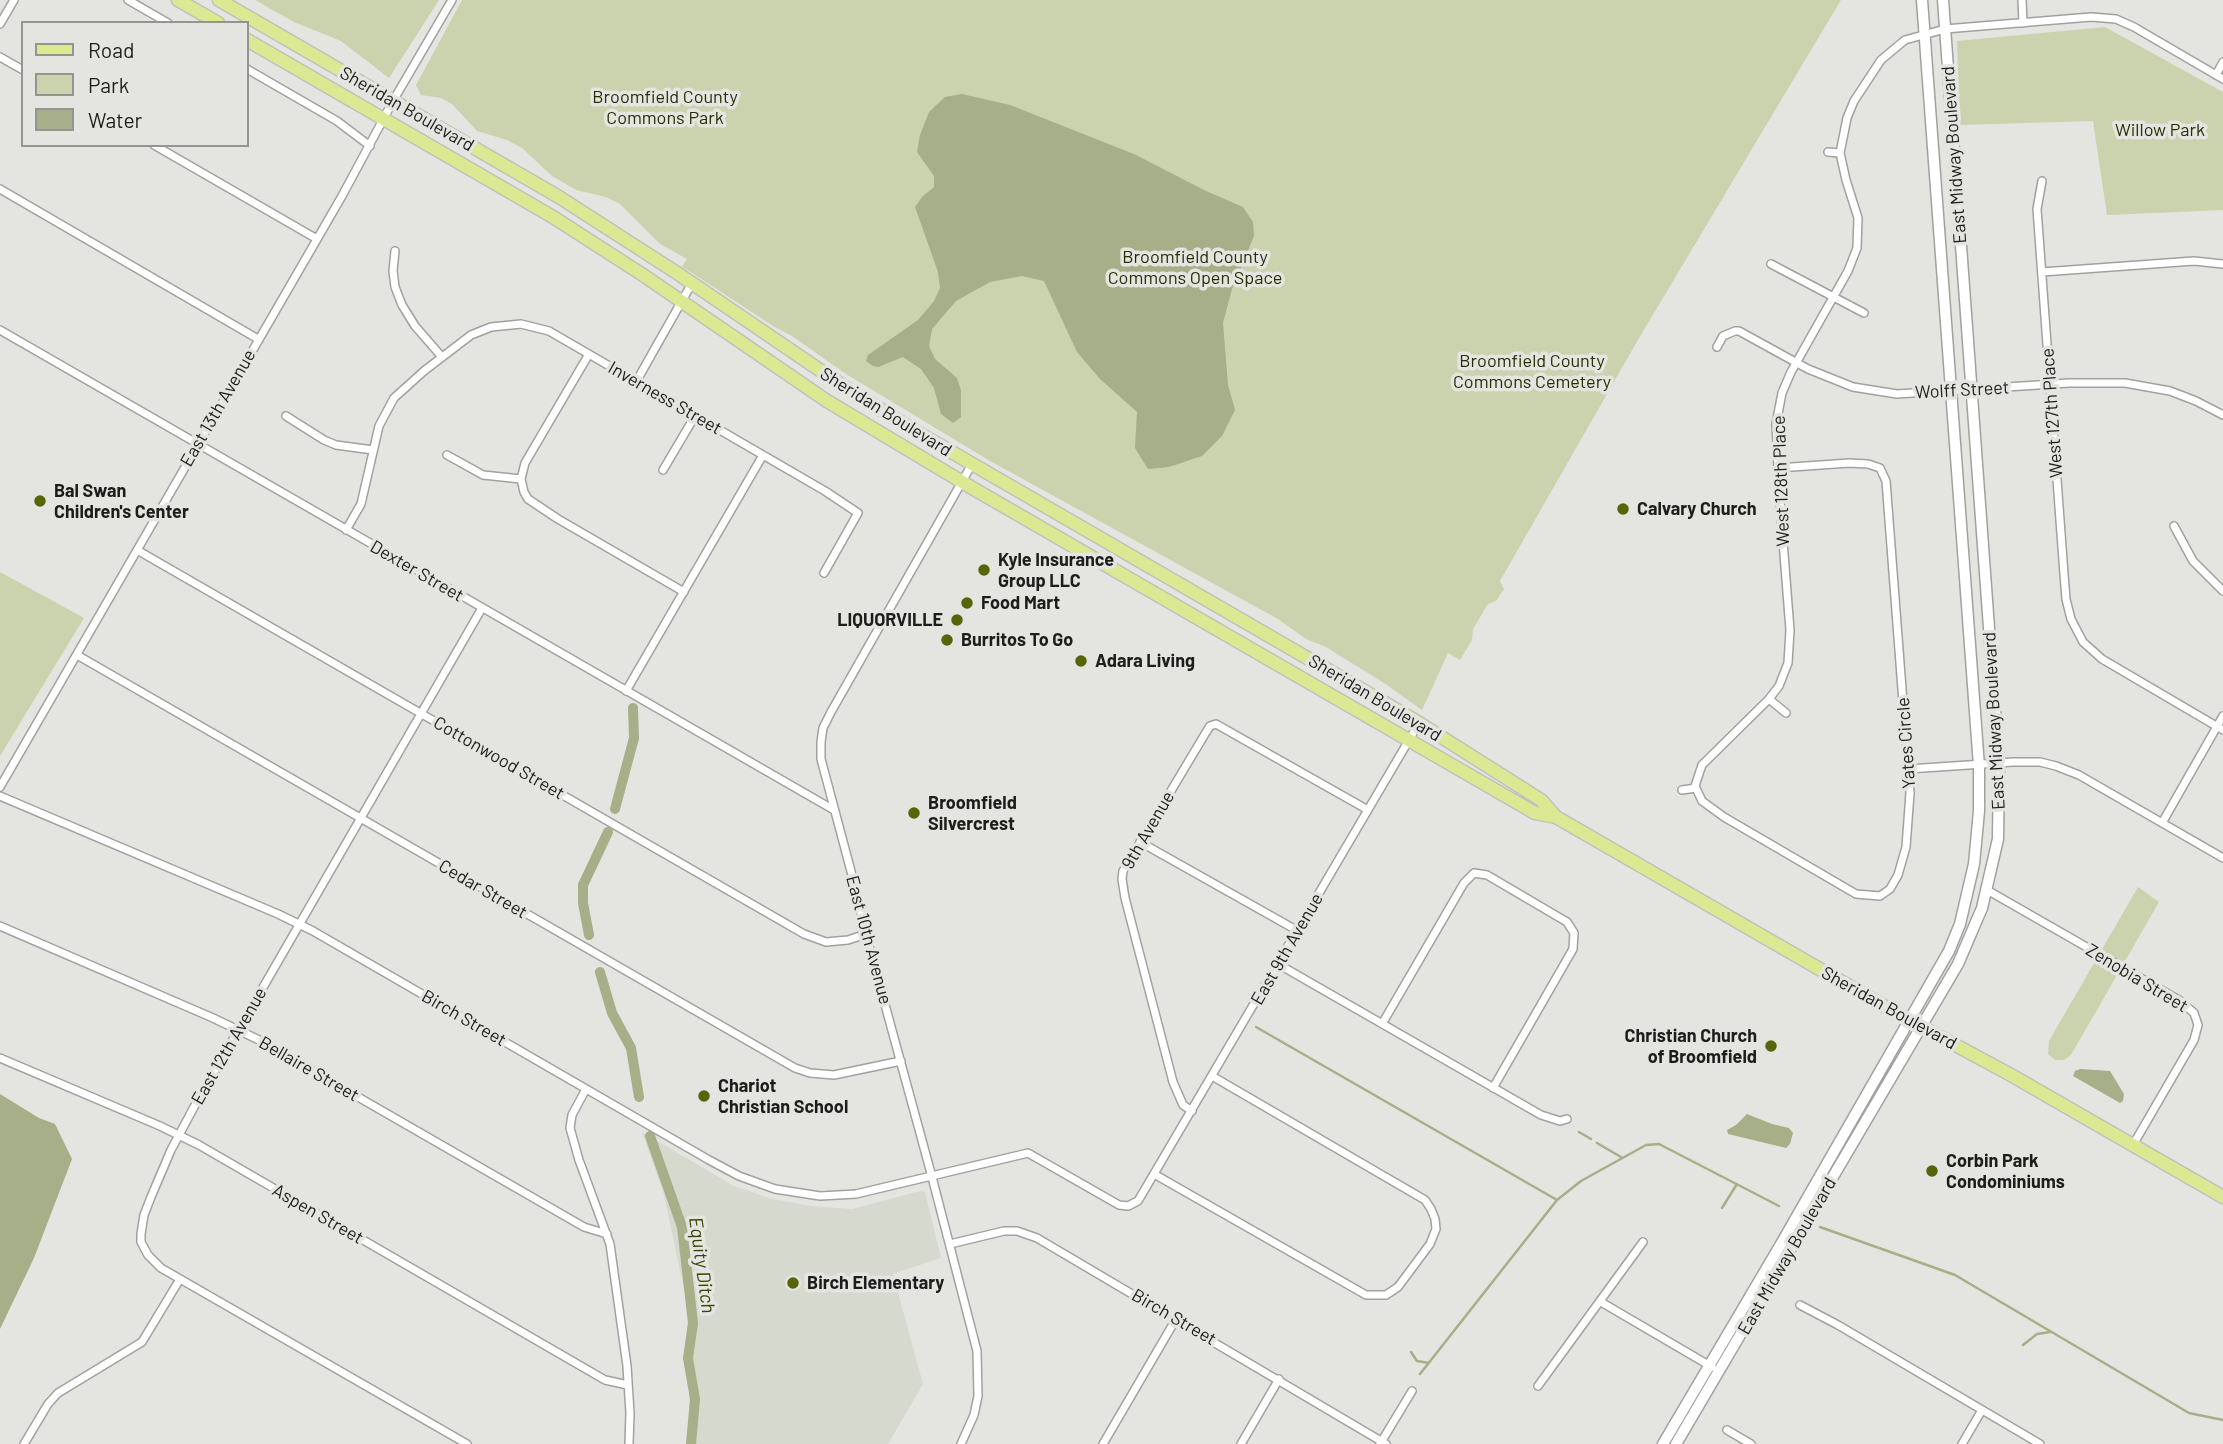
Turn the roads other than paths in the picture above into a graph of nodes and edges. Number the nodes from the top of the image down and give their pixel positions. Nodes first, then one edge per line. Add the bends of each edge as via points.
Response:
1 (13, 0) edge
2 (128, 0) edge
3 (178, 0) edge
4 (219, 0) edge
5 (452, 0) edge
6 (1922, 0) edge
7 (1943, 0) edge
8 (2022, 0) edge
9 (165, 21) edge
10 (215, 21) edge
11 (2023, 23) junction
12 (0, 24) edge
13 (1945, 29) junction
14 (1924, 33) junction
15 (248, 41) edge
16 (0, 57) edge
17 (2223, 62) edge
18 (21, 69) edge
19 (248, 70) edge
20 (2219, 77) edge
21 (393, 101) junction
22 (384, 119) junction
23 (370, 146) junction
24 (157, 147) edge
25 (1828, 152) dead end
26 (1840, 153) junction
27 (2042, 181) dead end
28 (0, 189) edge
29 (317, 239) junction
30 (395, 251) dead end
31 (1771, 264) dead end
32 (2223, 264) edge
33 (2042, 272) junction
34 (692, 283) junction
35 (1833, 297) junction
36 (682, 301) junction
37 (1864, 313) dead end
38 (0, 330) edge
39 (258, 339) junction
40 (1717, 347) dead end
41 (589, 354) junction
42 (442, 356) junction
43 (1796, 363) junction
44 (636, 382) junction
45 (2050, 385) junction
46 (1972, 390) junction
47 (1951, 392) junction
48 (2223, 415) edge
49 (286, 416) dead end
50 (695, 416) junction
51 (198, 444) junction
52 (373, 450) junction
53 (447, 455) dead end
54 (764, 455) junction
55 (1885, 461) dead end
56 (972, 464) junction
57 (1778, 468) junction
58 (1880, 468) junction
59 (663, 470) dead end
60 (521, 479) junction
61 (962, 482) junction
62 (2174, 526) dead end
63 (346, 530) junction
64 (137, 550) junction
65 (824, 573) dead end
66 (2223, 591) edge
67 (684, 592) junction
68 (482, 608) junction
69 (77, 654) junction
70 (626, 691) junction
71 (1769, 699) junction
72 (1786, 712) dead end
73 (422, 713) junction
74 (2223, 716) edge
75 (1419, 723) junction
76 (2220, 728) edge
77 (1409, 741) junction
78 (1999, 764) junction
79 (1979, 766) junction
80 (1908, 769) junction
81 (0, 787) edge
82 (1696, 789) junction
83 (1682, 790) dead end
84 (0, 796) edge
85 (834, 810) junction
86 (1368, 810) junction
87 (1556, 817) junction
88 (361, 818) junction
89 (2162, 823) junction
90 (1140, 842) junction
91 (2223, 858) edge
92 (1987, 890) junction
93 (299, 924) junction
94 (0, 926) edge
95 (1298, 931) junction
96 (866, 934) junction
97 (1278, 964) junction
98 (1909, 1021) junction
99 (1382, 1024) junction
100 (1922, 1027) junction
101 (238, 1030) junction
102 (0, 1058) edge
103 (901, 1061) junction
104 (1212, 1076) junction
105 (1493, 1088) junction
106 (586, 1089) junction
107 (1192, 1111) junction
108 (1567, 1119) dead end
109 (179, 1135) junction
110 (2133, 1145) junction
111 (1154, 1174) junction
112 (932, 1177) junction
113 (2223, 1197) edge
114 (607, 1234) junction
115 (1643, 1242) dead end
116 (950, 1244) junction
117 (180, 1279) junction
118 (1601, 1303) junction
119 (1800, 1305) dead end
120 (1176, 1319) junction
121 (1714, 1368) junction
122 (1279, 1379) junction
123 (628, 1385) junction
124 (1538, 1387) dead end
125 (1412, 1391) dead end
126 (1982, 1410) junction
127 (1727, 1430) dead end
128 (1383, 1443) edge
129 (24, 1444) edge
130 (467, 1444) edge
131 (629, 1444) edge
132 (961, 1444) edge
133 (1103, 1444) edge
134 (1241, 1444) edge
135 (1663, 1444) edge
136 (1676, 1444) edge
137 (1751, 1444) edge
138 (1962, 1444) edge
139 (2040, 1444) edge

1 - 12 street
2 - 9 street
3 - 10 main road
4 - 21 main road, Sheridan Boulevard
5 - 21 street, East 13th Avenue
6 - 14 main road, East Midway Boulevard
7 - 13 main road, East Midway Boulevard
8 - 11 street
11 - 13 street, West 128th Place
11 - 20 street, West 128th Place via 2116,19
13 - 14 street, West 128th Place
13 - 46 main road, East Midway Boulevard
14 - 26 street, West 128th Place via 1897,45 1875,66 1847,118
14 - 47 main road, East Midway Boulevard
15 - 22 main road, Sheridan Boulevard
16 - 18 street
17 - 20 street
19 - 23 street via 337,121
21 - 22 street, East 13th Avenue
21 - 34 main road, Sheridan Boulevard via 559,197
22 - 23 street, East 13th Avenue
22 - 36 main road, Sheridan Boulevard via 553,217
23 - 29 street, East 13th Avenue
24 - 29 street
25 - 26 street
26 - 35 street, West 128th Place via 1858,218 1858,239 1854,259
27 - 33 street, West 127th Place via 2037,209
28 - 39 street
29 - 39 street, East 13th Avenue
30 - 42 street via 395,287 402,305
31 - 35 street
32 - 33 street via 2194,261
33 - 45 street, West 127th Place
34 - 36 street
34 - 56 main road, Sheridan Boulevard via 845,387
35 - 37 street
35 - 43 street, West 128th Place
36 - 44 street
36 - 61 main road, Sheridan Boulevard via 827,401
38 - 51 street, Dexter Street
39 - 51 street, East 13th Avenue
40 - 43 street, Wolff Street via 1723,336 1735,331
41 - 42 street, Inverness Street via 549,331 521,324 491,327
41 - 44 street, Inverness Street
41 - 60 street via 524,463
42 - 52 street, Inverness Street via 394,398
43 - 47 street, Wolff Street via 1853,387 1897,394
43 - 57 street, West 128th Place via 1777,415
44 - 50 street, Inverness Street
45 - 46 street, Wolff Street
45 - 48 street, Wolff Street via 2125,383 2170,391
45 - 76 street, West 127th Place via 2071,619 2084,642 2102,659
46 - 47 street, Wolff Street
46 - 78 main road, East Midway Boulevard
47 - 79 main road, East Midway Boulevard
49 - 52 street via 324,440
50 - 54 street, Inverness Street
50 - 59 street
51 - 63 street, Dexter Street
51 - 64 street, East 13th Avenue
52 - 63 street, Inverness Street via 361,504
53 - 60 street via 483,475
54 - 65 street, Inverness Street via 858,513
54 - 67 street
55 - 58 street
56 - 61 street, East 10th Avenue
56 - 75 main road, Sheridan Boulevard
57 - 58 street via 1849,463
57 - 71 street, West 128th Place via 1790,649 1785,673
58 - 80 street, Yates Circle via 1889,505
60 - 67 street via 524,492 537,506
61 - 77 main road, Sheridan Boulevard
61 - 85 street, East 10th Avenue via 823,728 821,759
62 - 66 street via 2193,561
63 - 68 street, Dexter Street
64 - 69 street, East 13th Avenue
64 - 73 street, Cottonwood Street
67 - 70 street
68 - 70 street, Dexter Street
68 - 73 street, East 12th Avenue
69 - 81 street, East 13th Avenue
69 - 88 street, Cedar Street
70 - 85 street, Dexter Street
71 - 72 street
71 - 82 street, West 128th Place via 1707,758
73 - 88 street, East 12th Avenue
73 - 96 street, Cottonwood Street via 804,934 834,942
74 - 76 street
75 - 77 street, East 9th Avenue
75 - 87 main road, Sheridan Boulevard via 1541,800
76 - 89 street
77 - 86 street, East 9th Avenue
77 - 87 main road, Sheridan Boulevard via 1535,813
78 - 79 street
78 - 89 street via 2040,762 2069,770
78 - 92 main road, East Midway Boulevard via 1998,839
79 - 80 street
79 - 98 main road, East Midway Boulevard via 1975,864 1960,924
80 - 82 street, Yates Circle via 1906,847 1898,875 1880,901 1856,894 1724,817 1702,801
82 - 83 street
84 - 93 street, Birch Street
85 - 96 street, East 10th Avenue
86 - 90 street, 9th Avenue via 1216,724 1210,726
86 - 95 street, East 9th Avenue
87 - 98 main road, Sheridan Boulevard
88 - 93 street, East 12th Avenue
88 - 103 street, Cedar Street via 795,1069 834,1075
89 - 91 street
90 - 95 street
90 - 107 street, 9th Avenue via 1123,871 1125,898 1173,1082
92 - 100 main road, East Midway Boulevard via 1969,941
92 - 110 street, Zenobia Street via 2179,1000 2194,1013 2198,1026 2194,1040
93 - 101 street, East 12th Avenue
93 - 106 street, Birch Street
94 - 101 street, Bellaire Street
95 - 97 street, East 9th Avenue
96 - 103 street, East 10th Avenue
97 - 99 street
97 - 104 street, East 9th Avenue
98 - 100 main road, Sheridan Boulevard
98 - 121 main road, East Midway Boulevard
99 - 105 street
99 - 105 street via 1464,883 1474,873 1487,875 1567,922 1574,933 1573,949
100 - 110 main road, Sheridan Boulevard
100 - 121 main road, East Midway Boulevard
101 - 109 street, East 12th Avenue
101 - 114 street, Bellaire Street via 583,1227
102 - 109 street, Aspen Street
103 - 112 street, East 10th Avenue
104 - 107 street, East 9th Avenue
104 - 111 street via 1425,1200 1435,1219 1430,1244 1398,1287 1385,1295 1366,1295
105 - 108 street via 1541,1115
106 - 112 street, Birch Street via 739,1176 775,1189 848,1195
106 - 114 street via 572,1115 571,1136
107 - 111 street, East 9th Avenue
109 - 117 street, East 12th Avenue via 150,1197 141,1234 148,1255
109 - 123 street, Aspen Street via 605,1380
110 - 113 main road, Sheridan Boulevard
111 - 112 street, East 9th Avenue via 1138,1201 1128,1206 1028,1153
112 - 116 street, East 10th Avenue
114 - 123 street
115 - 118 street
116 - 120 street, Birch Street via 1004,1231 1029,1234
116 - 132 street, East 10th Avenue via 979,1364 976,1405
117 - 129 street via 142,1342 58,1393
117 - 130 street, East 12th Avenue
118 - 121 street
118 - 124 street
119 - 126 street
120 - 122 street, Birch Street
120 - 133 street
121 - 135 main road, East Midway Boulevard
121 - 136 main road, East Midway Boulevard
122 - 128 street, Birch Street
122 - 134 street
123 - 131 street
125 - 128 street
126 - 138 street
126 - 139 street
127 - 137 street

